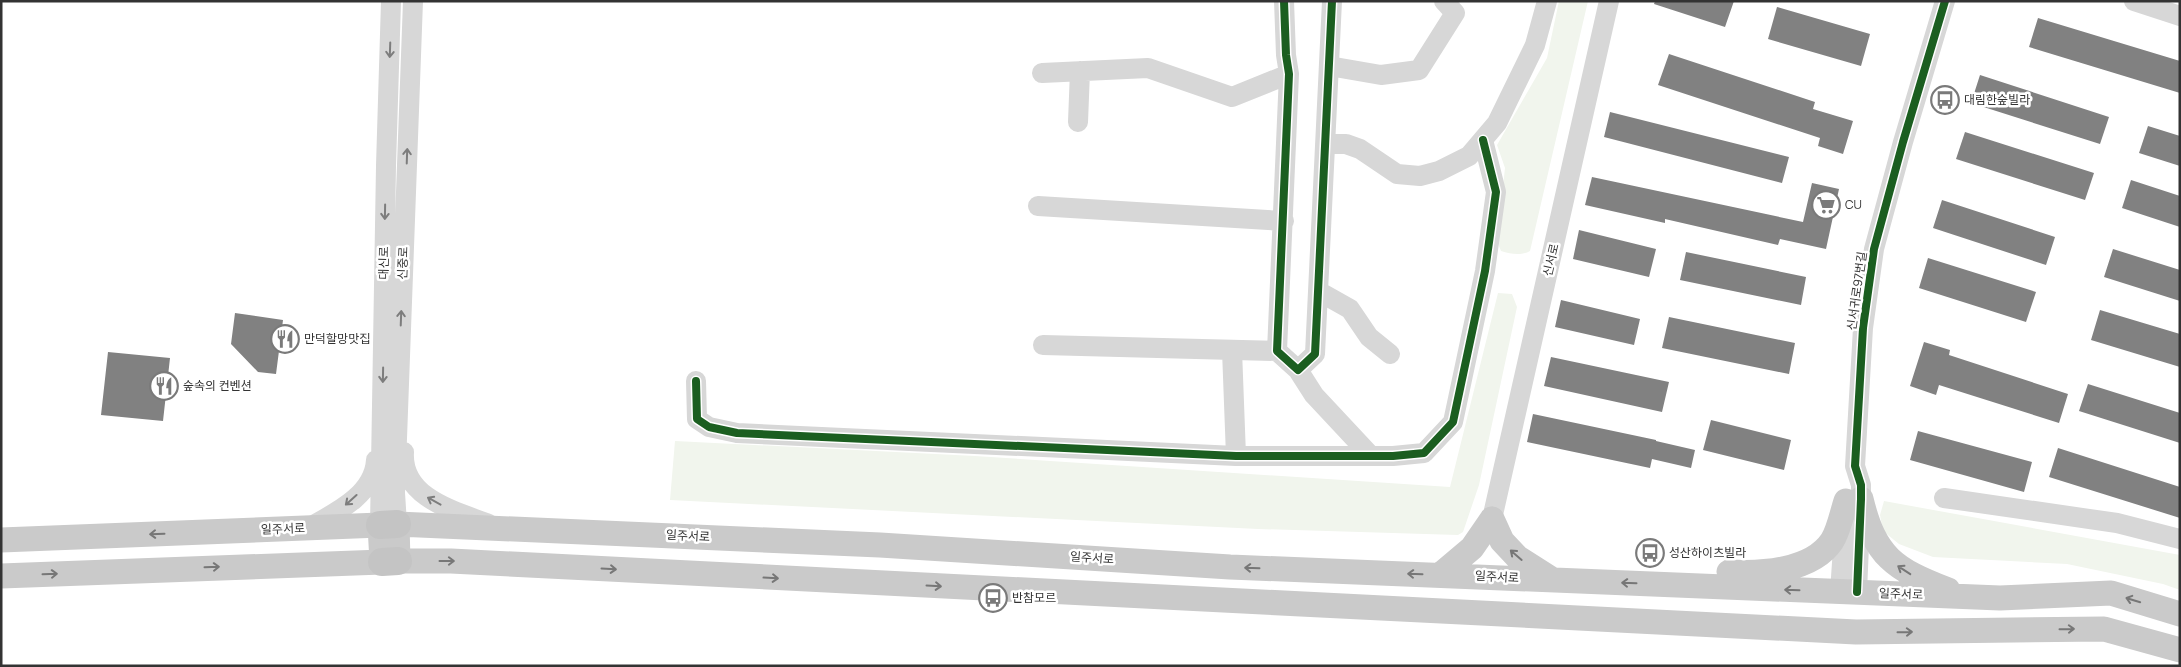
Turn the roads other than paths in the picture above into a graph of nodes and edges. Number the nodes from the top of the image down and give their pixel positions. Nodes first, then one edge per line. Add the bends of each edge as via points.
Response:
1 (392, 1) edge
2 (413, 1) edge
3 (1284, 1) edge
4 (1332, 1) edge
5 (1444, 1) edge
6 (1547, 1) edge
7 (1609, 1) edge
8 (1945, 1) edge
9 (2134, 1) edge
10 (2180, 16) edge
11 (1329, 66) junction
12 (1080, 71) junction
13 (1042, 73) dead end
14 (1289, 74) junction
15 (1078, 122) dead end
16 (1483, 140) junction
17 (1325, 144) junction
18 (1038, 206) dead end
19 (1284, 221) junction
20 (1318, 291) junction
21 (1043, 345) dead end
22 (1232, 350) junction
23 (1277, 351) junction
24 (1390, 354) dead end
25 (1298, 370) junction
26 (696, 380) dead end
27 (390, 411) junction
28 (1236, 456) junction
29 (1370, 456) junction
30 (1944, 498) dead end
31 (1854, 500) junction
32 (1492, 519) junction
33 (389, 524) junction
34 (495, 527) junction
35 (308, 528) junction
36 (2180, 539) edge
37 (1, 540) edge
38 (390, 561) junction
39 (1440, 574) junction
40 (1, 576) edge
41 (1553, 580) junction
42 (1675, 585) junction
43 (1849, 592) junction
44 (2000, 598) junction
45 (2180, 614) edge
46 (1847, 632) junction
47 (2180, 650) edge

1 -> 27 street, 대신로 via 386,166
27 -> 2 street, 신중로
3 - 14 street
4 - 11 street
5 - 11 street via 1455,13 1419,70 1381,75
6 - 16 street via 1534,45 1497,123
7 - 32 street, 신서로
8 - 31 street, 신서귀로97번길 via 1874,249 1863,328 1855,466 1848,482
9 - 10 street
11 - 17 street
12 - 13 street
12 - 14 street via 1148,68 1232,97
12 - 15 street
14 - 19 street
16 - 17 street via 1469,156 1420,176 1397,174 1360,149 1346,144
16 - 29 street via 1496,192 1485,271 1453,422 1424,454
17 - 20 street
18 - 19 street
19 - 23 street
20 - 24 street via 1350,309 1369,337
20 - 25 street via 1315,354
21 - 22 street
22 - 23 street
22 - 28 street
23 - 25 street
25 - 29 street via 1314,395
26 - 28 street via 697,419 709,427 737,433
27 - 33 street, 신중로 via 395,493
34 -> 27 street via 432,501 411,481 403,458 405,427
27 -> 35 street via 377,419 375,465 370,481 343,508
28 - 29 street
30 - 36 street via 2117,523
31 - 42 main road via 1832,540 1819,556 1781,569 1745,573 1708,571
31 - 43 street, 신서귀로97번길
44 -> 31 main road via 1948,590 1916,578 1896,565 1877,545
32 - 39 main road via 1472,548
41 -> 32 main road via 1517,557 1502,541
33 - 34 main road, 일주서로
33 - 35 main road, 일주서로
33 - 38 main road
39 -> 34 main road, 일주서로 via 1230,567 880,545
35 -> 37 main road, 일주서로
40 -> 38 main road
38 -> 46 main road via 451,561
39 - 41 main road, 일주서로
42 -> 41 main road, 일주서로
43 -> 42 main road, 일주서로
43 - 44 main road, 일주서로
43 - 46 main road
45 -> 44 main road, 일주서로 via 2111,593
46 -> 47 main road via 2104,629

